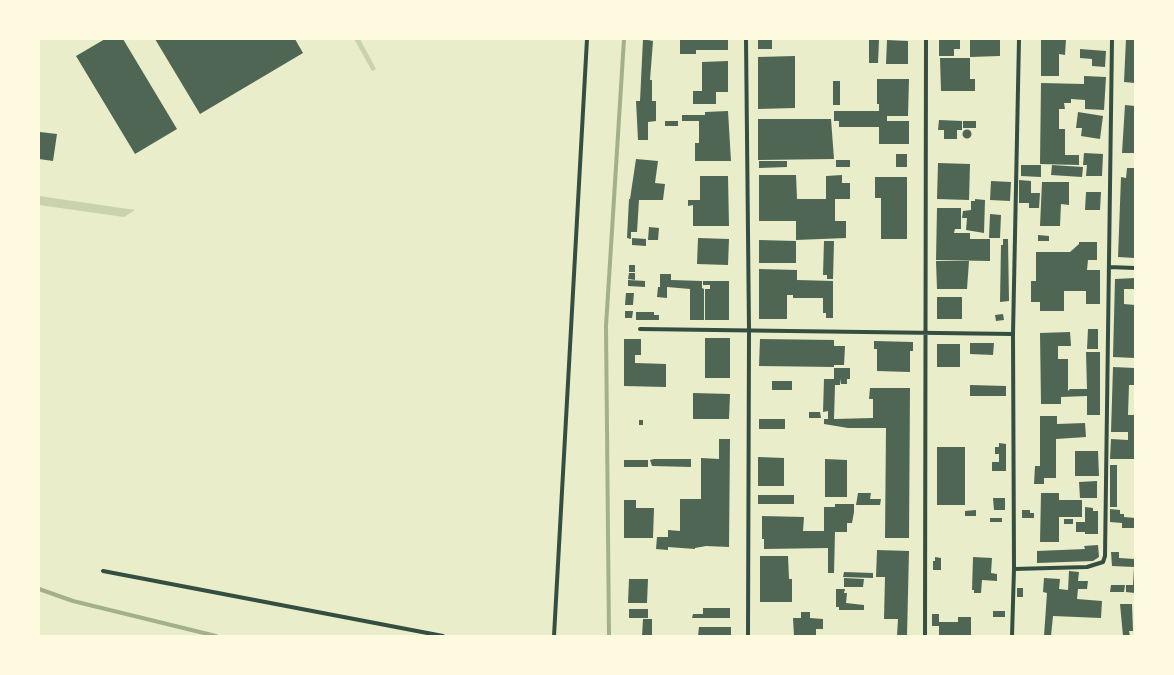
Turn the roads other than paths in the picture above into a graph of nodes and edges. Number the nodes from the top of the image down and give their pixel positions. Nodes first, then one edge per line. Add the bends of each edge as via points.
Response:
1 (587, 39) edge
2 (746, 39) edge
3 (926, 39) edge
4 (1019, 39) edge
5 (1112, 39) edge
6 (1109, 268) junction
7 (1135, 268) edge
8 (640, 329) dead end
9 (749, 330) junction
10 (926, 333) junction
11 (1013, 334) junction
12 (1014, 569) junction
13 (103, 571) dead end
14 (443, 636) edge
15 (554, 636) edge
16 (748, 636) edge
17 (925, 636) edge
18 (1012, 636) edge

1 - 15 street
2 - 9 street
3 - 10 street
4 - 11 street
5 - 6 street
6 - 7 street
6 - 12 street via 1105,556 1103,562 1087,567
8 - 9 street
9 - 10 street
9 - 16 street
10 - 11 street
10 - 17 street
11 - 12 street
12 - 18 street
13 - 14 street

